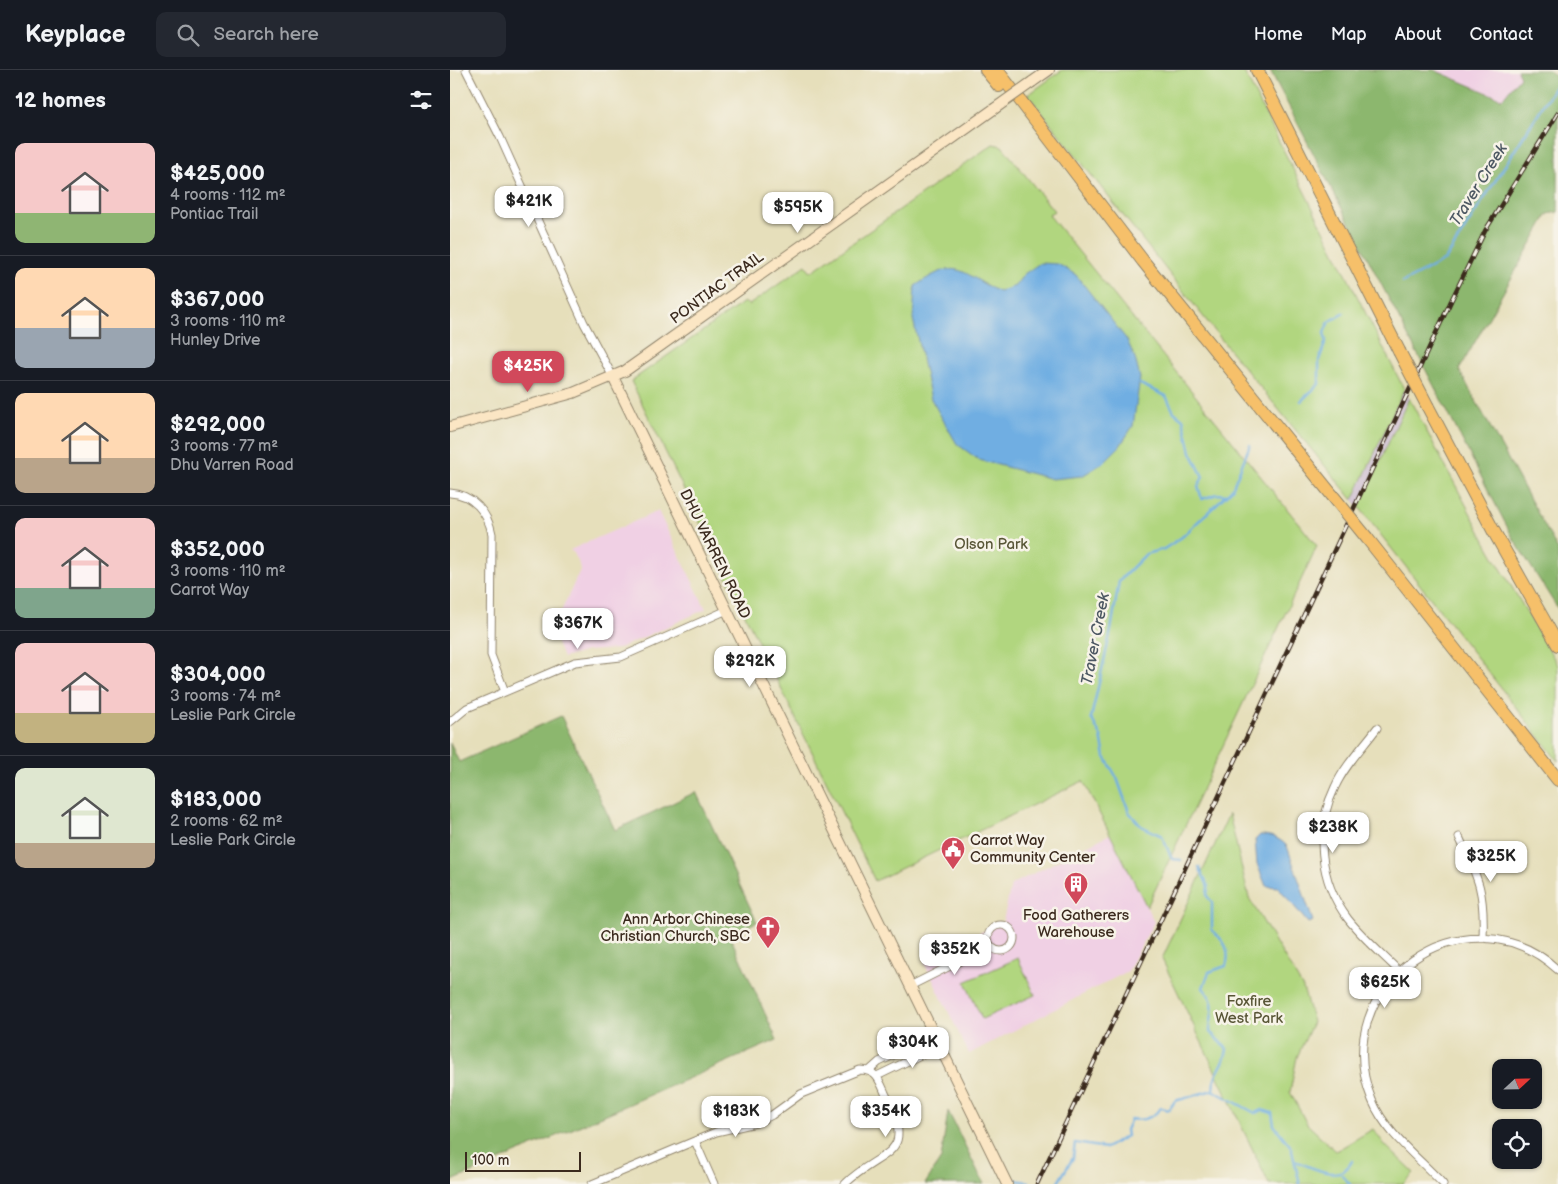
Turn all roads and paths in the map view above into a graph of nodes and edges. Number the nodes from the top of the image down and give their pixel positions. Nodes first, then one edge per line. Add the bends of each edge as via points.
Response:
1 (466, 70) edge
2 (986, 70) edge
3 (998, 70) edge
4 (1049, 70) edge
5 (1250, 70) edge
6 (1257, 70) edge
7 (1338, 231) junction
8 (1144, 262) junction
9 (613, 378) junction
10 (450, 427) edge
11 (450, 493) edge
12 (725, 611) junction
13 (1558, 645) edge
14 (504, 692) junction
15 (450, 722) edge
16 (1377, 728) dead end
17 (1558, 780) edge
18 (1459, 837) dead end
19 (1483, 937) junction
20 (990, 946) dead end
21 (1558, 970) edge
22 (1399, 971) junction
23 (910, 986) junction
24 (934, 1036) junction
25 (939, 1046) junction
26 (896, 1054) junction
27 (900, 1063) junction
28 (870, 1070) junction
29 (877, 1076) junction
30 (695, 1141) junction
31 (592, 1184) edge
32 (714, 1184) edge
33 (845, 1184) edge
34 (1007, 1184) edge
35 (1443, 1184) edge

1 - 9 street, DHU VARREN ROAD
2 - 8 highway via 1069,175
3 - 8 highway
4 - 9 main road, PONTIAC TRAIL, bridge via 666,344
5 - 7 highway via 1287,143
6 - 7 highway
7 - 13 highway, bridge via 1493,530
8 - 17 highway, bridge
9 - 10 main road, PONTIAC TRAIL
9 - 12 main road, DHU VARREN ROAD
11 - 14 street via 464,496 479,506 490,526 491,655
12 - 14 street via 621,656 576,662
12 - 23 main road, DHU VARREN ROAD
14 - 15 street via 467,708
16 - 22 street via 1342,774 1332,793 1323,823 1322,857 1329,884 1342,911
18 - 19 street via 1482,889
19 - 21 street via 1531,951
19 - 22 street via 1437,946
20 - 23 street
22 - 35 street via 1382,992 1368,1022 1363,1052 1365,1075 1373,1102 1383,1119
23 - 24 main road, DHU VARREN ROAD
24 - 25 main road, DHU VARREN ROAD
24 - 26 street
25 - 27 street
25 - 34 main road, DHU VARREN ROAD
26 - 27 street
26 - 28 street
27 - 29 street
28 - 29 street
28 - 30 street via 860,1070 801,1094 772,1116 756,1123 716,1132
29 - 33 street via 896,1116 898,1139 887,1156
30 - 31 street
30 - 32 street

